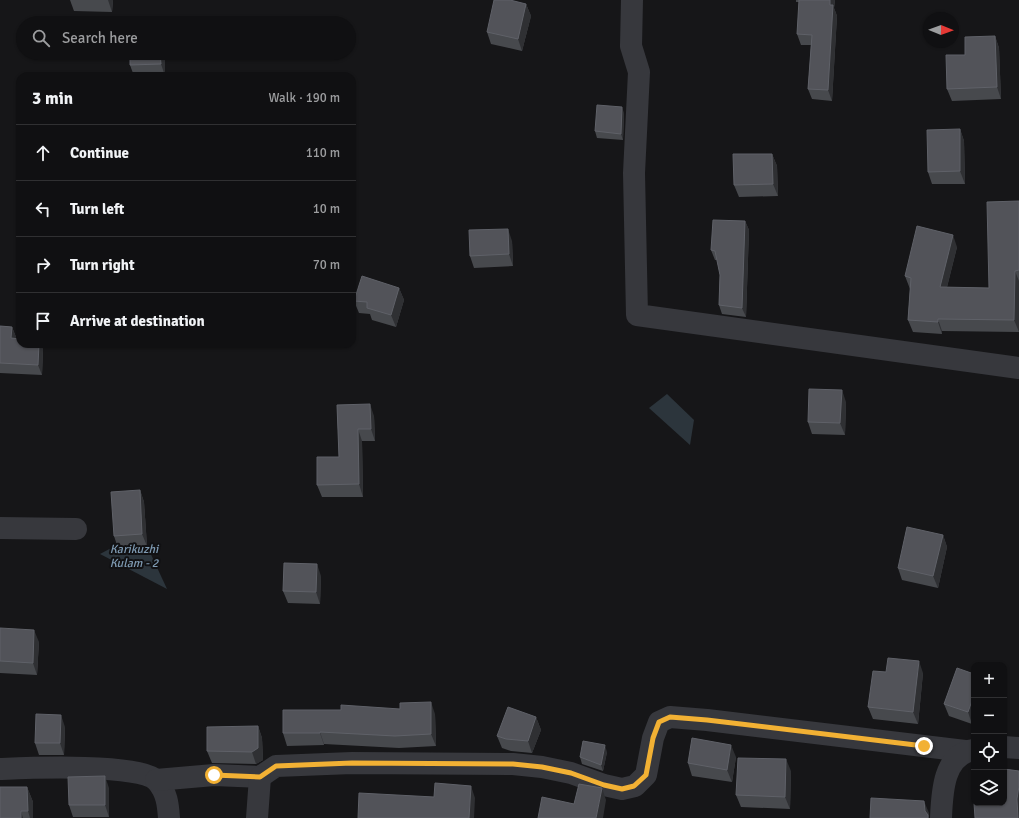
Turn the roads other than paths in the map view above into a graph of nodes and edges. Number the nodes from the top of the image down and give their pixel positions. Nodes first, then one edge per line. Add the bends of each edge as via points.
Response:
1 (632, 0) edge
2 (1019, 368) edge
3 (0, 528) edge
4 (76, 529) dead end
5 (1007, 747) edge
6 (1019, 748) edge
7 (969, 751) edge
8 (0, 769) edge
9 (260, 777) junction
10 (156, 780) junction
11 (169, 818) edge
12 (256, 818) edge
13 (941, 818) edge

1 - 2 street via 631,46 639,72 634,173 637,315
3 - 4 street
5 - 6 street
7 - 9 street via 670,717 659,722 653,738 646,775 634,786 622,789 571,773 513,764 352,763 276,766
7 - 13 street via 954,761 946,777 942,790
8 - 10 street via 67,767 136,772
9 - 10 street via 214,775
9 - 12 street
10 - 11 street via 168,800

